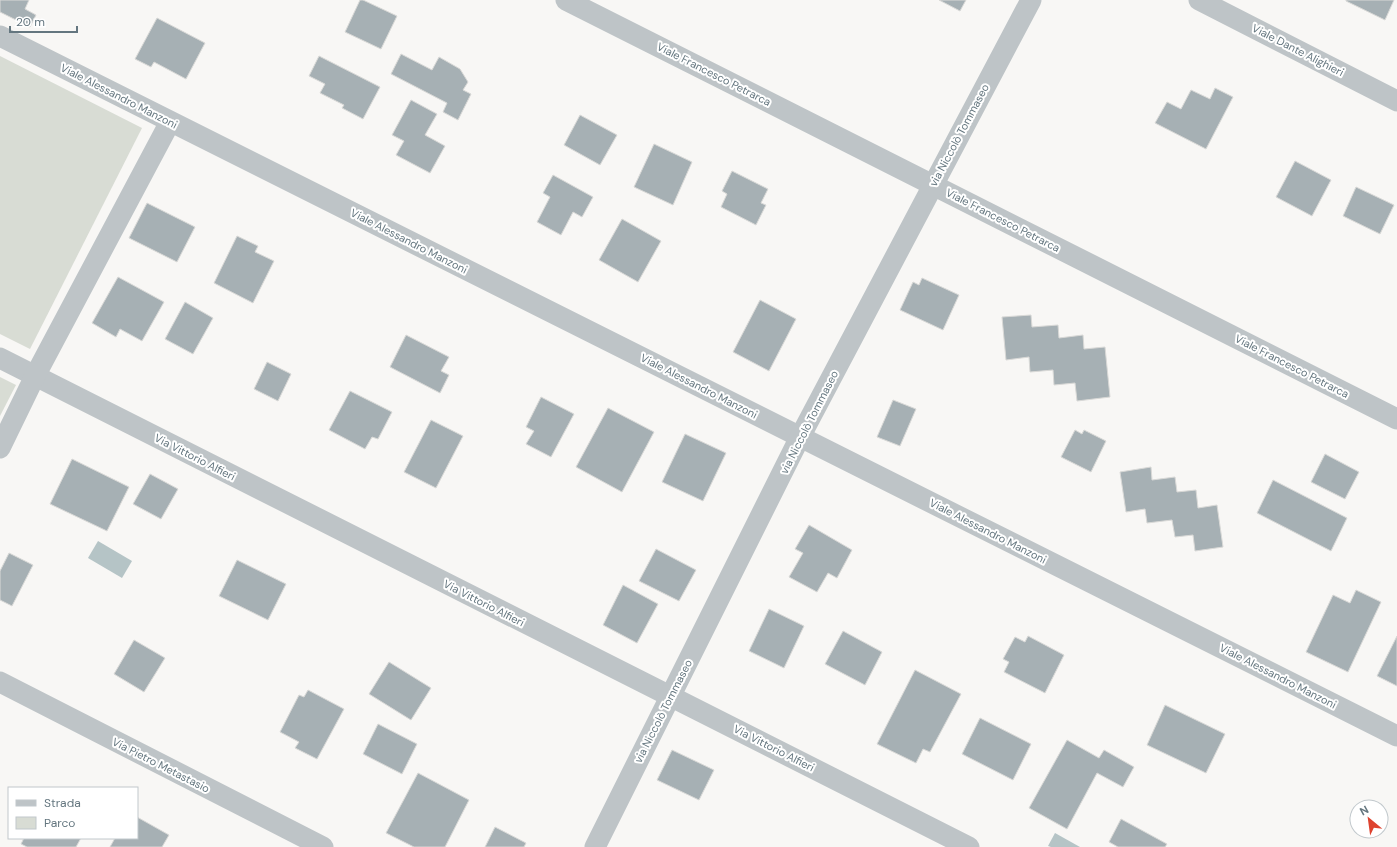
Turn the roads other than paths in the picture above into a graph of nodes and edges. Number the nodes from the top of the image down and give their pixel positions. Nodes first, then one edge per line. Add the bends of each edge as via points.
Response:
1 (566, 0) edge
2 (1030, 0) edge
3 (1199, 0) edge
4 (0, 36) edge
5 (1397, 101) edge
6 (170, 122) junction
7 (932, 185) junction
8 (0, 358) edge
9 (35, 376) junction
10 (1397, 419) edge
11 (800, 437) junction
12 (0, 448) edge
13 (0, 682) edge
14 (670, 696) junction
15 (1397, 736) edge
16 (323, 847) edge
17 (594, 847) edge
18 (969, 847) edge

1 - 7 street, Viale Francesco Petrarca
2 - 7 street, via Niccolò Tommaseo
3 - 5 street, Viale Dante Alighieri
4 - 6 street, Viale Alessandro Manzoni
6 - 9 street
6 - 11 street, Viale Alessandro Manzoni
7 - 10 street, Viale Francesco Petrarca
7 - 11 street, via Niccolò Tommaseo
8 - 9 street, Via Vittorio Alfieri
9 - 12 street
9 - 14 street, Via Vittorio Alfieri
11 - 14 street, via Niccolò Tommaseo
11 - 15 street, Viale Alessandro Manzoni
13 - 16 street, Via Pietro Metastasio
14 - 17 street, via Niccolò Tommaseo
14 - 18 street, Via Vittorio Alfieri

